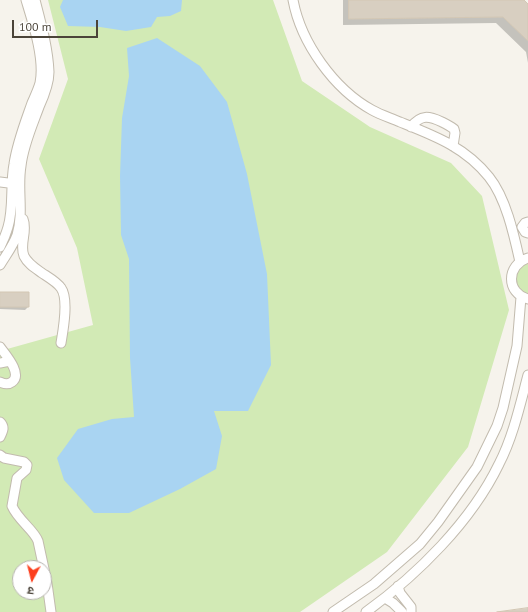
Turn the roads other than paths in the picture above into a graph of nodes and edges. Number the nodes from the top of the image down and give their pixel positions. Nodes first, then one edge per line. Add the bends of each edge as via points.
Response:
1 (26, 0) edge
2 (34, 0) edge
3 (293, 0) edge
4 (411, 127) junction
5 (453, 146) junction
6 (0, 182) edge
7 (15, 184) junction
8 (20, 213) junction
9 (528, 222) edge
10 (528, 234) edge
11 (0, 247) edge
12 (524, 260) edge
13 (0, 265) edge
14 (524, 298) edge
15 (61, 343) dead end
16 (0, 347) edge
17 (10, 361) junction
18 (0, 363) edge
19 (528, 375) edge
20 (0, 382) edge
21 (0, 422) edge
22 (0, 437) edge
23 (0, 455) edge
24 (398, 586) junction
25 (385, 598) junction
26 (51, 612) edge
27 (333, 612) edge
28 (366, 612) edge
29 (402, 612) edge
30 (411, 612) edge

1 - 7 street via 35,29 41,76 18,144 13,165
2 - 7 street via 47,56 48,82
3 - 4 street via 309,45 328,72 358,101
4 - 5 street
4 - 5 street via 416,120 433,118 454,129
5 - 12 street via 468,154 490,178 504,203
6 - 7 street
7 - 8 street
7 - 11 street via 8,227
8 - 13 street via 16,237
8 - 15 street via 25,225 23,253 34,268 59,286 63,292
9 - 10 street via 522,227
12 - 14 street via 514,268 511,276 516,293
14 - 27 street via 517,346 503,408 477,467 420,544 374,584
16 - 17 street
17 - 18 street
17 - 20 street via 16,373 15,379 7,384
19 - 24 street via 509,441 487,485 438,550
21 - 22 street via 3,429
23 - 26 street via 24,462 27,466 17,478 12,506 38,541 48,583
24 - 25 street
24 - 30 street via 400,594 411,607
25 - 28 street
25 - 29 street

